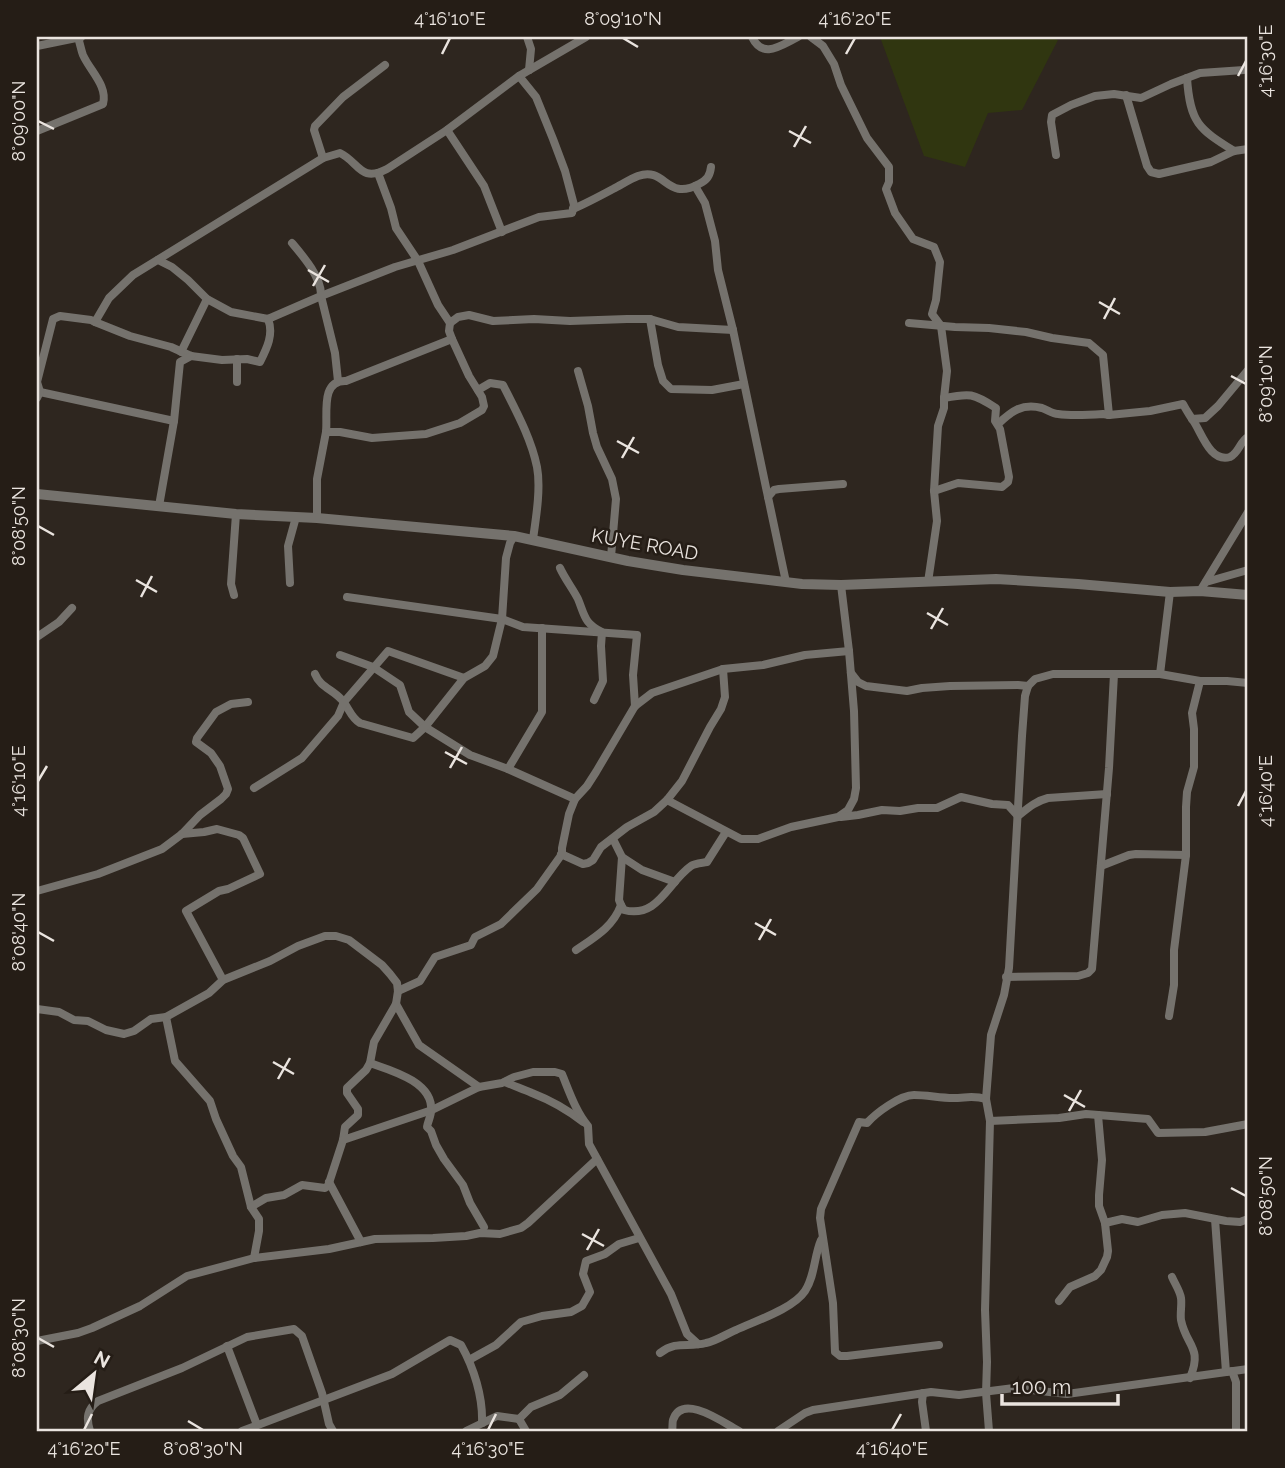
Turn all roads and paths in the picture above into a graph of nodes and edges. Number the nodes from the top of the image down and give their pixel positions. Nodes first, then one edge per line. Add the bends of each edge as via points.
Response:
1 (80, 37) edge
2 (527, 37) edge
3 (586, 37) edge
4 (752, 37) edge
5 (798, 37) edge
6 (811, 37) edge
7 (37, 46) edge
8 (385, 65) dead end
9 (1248, 68) edge
10 (529, 70) junction
11 (519, 76) junction
12 (1187, 78) junction
13 (1126, 95) junction
14 (447, 130) junction
15 (37, 131) edge
16 (1248, 149) edge
17 (1234, 151) junction
18 (1056, 155) dead end
19 (323, 158) junction
20 (710, 167) dead end
21 (378, 173) junction
22 (695, 186) junction
23 (573, 209) junction
24 (502, 232) junction
25 (292, 243) dead end
26 (158, 260) junction
27 (418, 261) junction
28 (321, 296) junction
29 (207, 299) junction
30 (268, 319) junction
31 (650, 319) junction
32 (95, 322) junction
33 (450, 323) junction
34 (909, 323) dead end
35 (941, 326) junction
36 (733, 330) junction
37 (452, 340) junction
38 (181, 352) junction
39 (191, 356) junction
40 (237, 359) junction
41 (1248, 370) edge
42 (578, 371) dead end
43 (338, 381) junction
44 (237, 382) dead end
45 (744, 384) junction
46 (478, 390) junction
47 (38, 395) edge
48 (944, 398) junction
49 (1109, 415) junction
50 (1192, 419) junction
51 (174, 421) junction
52 (998, 424) junction
53 (326, 432) junction
54 (1248, 437) edge
55 (843, 484) dead end
56 (934, 491) junction
57 (37, 494) edge
58 (768, 496) junction
59 (159, 506) junction
60 (1248, 512) edge
61 (236, 514) junction
62 (296, 517) junction
63 (317, 518) junction
64 (514, 536) junction
65 (533, 539) junction
66 (611, 557) junction
67 (560, 568) dead end
68 (1248, 570) edge
69 (786, 582) junction
70 (928, 582) junction
71 (290, 583) dead end
72 (841, 585) junction
73 (1203, 587) junction
74 (1170, 592) junction
75 (234, 595) dead end
76 (1248, 596) edge
77 (346, 597) dead end
78 (72, 608) dead end
79 (502, 619) junction
80 (542, 628) junction
81 (602, 632) junction
82 (37, 637) edge
83 (849, 651) junction
84 (340, 655) dead end
85 (373, 667) junction
86 (723, 669) junction
87 (849, 670) junction
88 (315, 674) dead end
89 (1114, 674) junction
90 (1160, 674) junction
91 (464, 678) junction
92 (1200, 681) junction
93 (1248, 683) edge
94 (1028, 686) junction
95 (594, 700) dead end
96 (248, 702) dead end
97 (344, 702) junction
98 (635, 706) junction
99 (425, 727) junction
100 (508, 769) junction
101 (254, 788) dead end
102 (1107, 794) junction
103 (575, 799) junction
104 (667, 800) junction
105 (1018, 816) junction
106 (838, 817) junction
107 (726, 832) junction
108 (182, 834) junction
109 (613, 839) junction
110 (561, 854) junction
111 (1186, 855) junction
112 (622, 857) junction
113 (1101, 866) junction
114 (675, 882) junction
115 (37, 891) edge
116 (621, 905) junction
117 (576, 950) dead end
118 (1006, 977) junction
119 (223, 980) junction
120 (398, 991) junction
121 (396, 1004) junction
122 (37, 1009) edge
123 (1169, 1016) dead end
124 (166, 1017) junction
125 (370, 1063) junction
126 (505, 1082) junction
127 (479, 1087) junction
128 (986, 1099) junction
129 (432, 1110) junction
130 (1098, 1115) junction
131 (990, 1121) junction
132 (1248, 1124) edge
133 (588, 1126) junction
134 (343, 1140) junction
135 (597, 1159) junction
136 (329, 1182) junction
137 (251, 1207) junction
138 (1215, 1219) junction
139 (1248, 1219) edge
140 (1105, 1223) junction
141 (482, 1230) junction
142 (822, 1237) junction
143 (639, 1238) junction
144 (361, 1242) junction
145 (254, 1258) junction
146 (1172, 1277) dead end
147 (1059, 1301) dead end
148 (37, 1341) edge
149 (698, 1344) junction
150 (939, 1345) dead end
151 (227, 1346) junction
152 (660, 1353) dead end
153 (469, 1360) junction
154 (1248, 1369) edge
155 (1229, 1372) junction
156 (584, 1375) dead end
157 (1190, 1378) junction
158 (923, 1393) junction
159 (986, 1393) junction
160 (324, 1401) junction
161 (482, 1407) junction
162 (496, 1416) junction
163 (519, 1419) junction
164 (482, 1423) junction
165 (257, 1425) junction
166 (90, 1431) edge
167 (243, 1431) edge
168 (333, 1431) edge
169 (466, 1431) edge
170 (526, 1431) edge
171 (672, 1431) edge
172 (738, 1431) edge
173 (778, 1431) edge
174 (926, 1431) edge
175 (989, 1431) edge
176 (1236, 1431) edge

1 - 7 street
1 - 15 street via 83,55 105,100
2 - 10 street
3 - 10 street
4 - 5 street via 766,50
6 - 35 street via 834,64 867,138 889,167 886,189 895,213 913,239 934,247 940,262 932,314
8 - 19 street via 315,126
9 - 12 street
10 - 11 street
11 - 14 street
11 - 23 street via 536,97 565,171
12 - 13 street via 1141,98
12 - 17 street via 1197,122
13 - 17 street via 1152,172 1211,162
13 - 18 street via 1095,96 1052,115
14 - 21 street
14 - 24 street via 484,186
16 - 17 street
19 - 21 street via 340,153 363,171
19 - 26 street
20 - 22 street via 707,179
21 - 27 street via 396,228
22 - 23 street via 680,190 650,173
22 - 36 street via 705,203
23 - 24 street
24 - 27 street
25 - 28 street via 305,257
26 - 29 street
26 - 32 street via 109,298
27 - 28 street
27 - 33 street
28 - 30 street
28 - 43 street
29 - 30 street via 231,312
29 - 38 street
30 - 40 street via 271,335 260,362
31 - 33 street via 493,321 468,315
31 - 36 street via 678,327
31 - 45 street via 658,365 671,389 712,390
32 - 38 street
32 - 47 street via 53,319
33 - 37 street
34 - 35 street
35 - 48 street via 947,371
35 - 49 street via 1026,332 1089,344 1103,355
36 - 45 street
37 - 43 street
37 - 46 street
38 - 39 street
39 - 40 street
39 - 51 street via 180,362
40 - 44 street
41 - 50 street via 1205,418
42 - 66 street via 597,447 612,479
43 - 53 street via 329,392
45 - 58 street
46 - 53 street via 482,410 433,432 382,438
46 - 65 street via 490,383 503,385 531,447 538,479
47 - 51 street
48 - 52 street via 967,394 982,400 996,408
48 - 56 street via 937,426
49 - 50 street via 1183,404
49 - 52 street via 1056,414 1027,407 1016,409
50 - 54 street via 1218,456 1236,453
51 - 59 street
52 - 56 street via 1009,477 1006,485 958,483
53 - 63 street via 318,468
55 - 58 street via 779,488
56 - 70 street via 937,521
57 - 59 street, KUYE ROAD
58 - 69 street
59 - 61 street, KUYE ROAD
60 - 73 street
61 - 62 street, KUYE ROAD
61 - 75 street
62 - 63 street, KUYE ROAD
62 - 71 street via 288,546
63 - 64 street, KUYE ROAD
64 - 65 street, KUYE ROAD
64 - 79 street via 506,558
65 - 66 street, KUYE ROAD
66 - 69 street, KUYE ROAD
67 - 81 street via 586,620
68 - 73 street
69 - 72 street, KUYE ROAD
70 - 72 street, KUYE ROAD
70 - 74 street, KUYE ROAD via 996,579
72 - 83 street
73 - 74 street, KUYE ROAD
73 - 76 street, KUYE ROAD
74 - 90 street
77 - 79 street
78 - 82 street
79 - 80 street
79 - 91 street via 493,656
80 - 81 street
80 - 100 street via 542,712
81 - 95 street via 603,681
81 - 98 street via 637,635
83 - 86 street
83 - 87 street
84 - 85 street
85 - 91 street via 388,651
85 - 97 street
85 - 99 street via 400,685 409,712
86 - 98 street via 652,693
86 - 104 street via 721,709
87 - 94 street via 866,686 907,691
87 - 106 street via 856,789 848,810
88 - 97 street via 318,682
89 - 90 street
89 - 94 street via 1053,674
89 - 102 street
90 - 92 street
91 - 99 street
92 - 93 street
92 - 111 street via 1192,713 1194,768 1185,807
94 - 105 street
96 - 108 street via 223,707 199,733 196,742 217,759 228,789
97 - 99 street via 360,723 413,738
97 - 101 street via 338,716 302,758
98 - 103 street
99 - 100 street via 470,755
100 - 103 street
102 - 105 street via 1039,800
102 - 113 street
103 - 110 street
104 - 107 street
104 - 109 street
105 - 106 street via 1008,805 961,797 937,808
105 - 118 street
106 - 107 street via 751,841
107 - 114 street via 707,862 693,864
108 - 115 street via 150,855
108 - 119 street via 217,829 239,835 260,874 186,911
109 - 110 street via 588,863
109 - 112 street
110 - 120 street via 537,889 501,924 475,937 471,945 435,957 420,981
111 - 113 street via 1136,854
111 - 123 street
112 - 114 street
112 - 116 street
113 - 118 street via 1092,969 1078,976
114 - 116 street via 651,908 630,912
116 - 117 street via 612,923
118 - 128 street via 991,1035
119 - 120 street via 298,946 336,936 349,940 382,965
119 - 124 street
120 - 121 street
121 - 125 street via 374,1042
121 - 127 street via 419,1045
122 - 124 street via 124,1034 150,1018
124 - 137 street via 175,1061 210,1101 241,1167
125 - 129 street via 418,1084
125 - 134 street via 347,1088 358,1115 345,1127
126 - 127 street
126 - 133 street via 570,1112
126 - 133 street via 533,1072 562,1074
127 - 129 street
128 - 131 street
128 - 142 street via 907,1096 867,1123 859,1122 821,1209
129 - 134 street
129 - 141 street via 427,1126 463,1185
130 - 131 street
130 - 132 street via 1148,1119 1158,1133 1205,1132
130 - 140 street via 1099,1195
131 - 159 street
133 - 135 street via 589,1144
134 - 136 street
135 - 141 street via 521,1228 500,1234
135 - 143 street
136 - 137 street via 324,1188 302,1185
136 - 144 street
137 - 145 street via 259,1219
138 - 139 street
138 - 140 street via 1185,1213
138 - 155 street
140 - 147 street via 1108,1251 1101,1270 1070,1287
141 - 144 street via 466,1236
142 - 149 street via 809,1284 797,1299
142 - 150 street via 833,1303 835,1352 847,1356
143 - 149 street via 671,1294 687,1334
143 - 153 street via 586,1261 583,1274 590,1292 582,1306 521,1322 496,1345
144 - 145 street
145 - 148 street via 187,1276 141,1306 92,1328
146 - 157 street via 1181,1296 1181,1322 1195,1359
149 - 152 street via 668,1347
151 - 160 street via 255,1335 298,1331
151 - 165 street
151 - 166 street via 98,1401 87,1413
153 - 160 street via 461,1345 450,1340 392,1374
153 - 161 street
154 - 155 street
155 - 157 street
155 - 176 street via 1236,1382
156 - 163 street via 561,1395 531,1407
157 - 159 street via 1067,1394 1014,1388
158 - 159 street
158 - 173 street via 813,1410
158 - 174 street
159 - 175 street
160 - 165 street
160 - 168 street
161 - 162 street
161 - 164 street
162 - 163 street
162 - 164 street
163 - 170 street
164 - 169 street
165 - 167 street
171 - 172 street via 677,1414 689,1407

